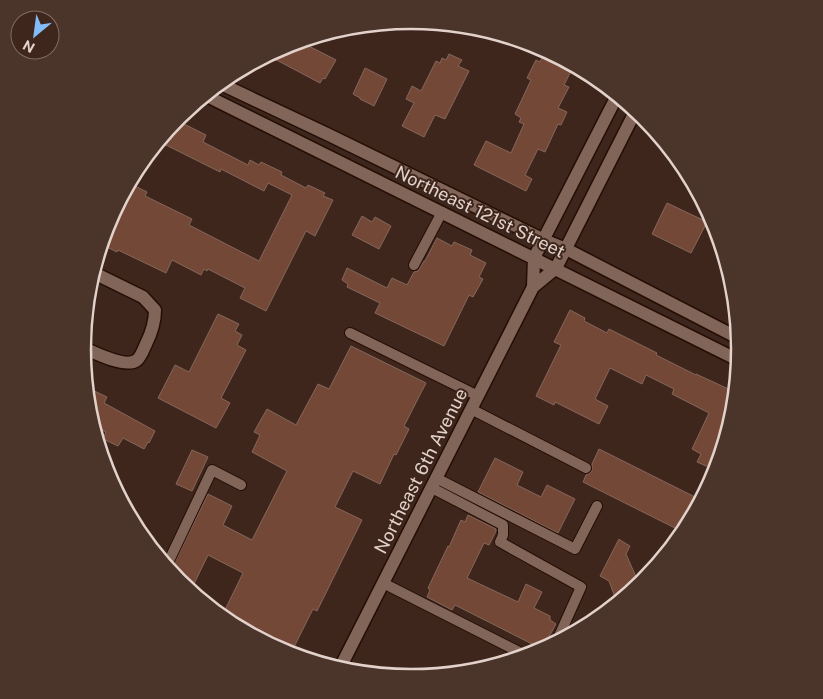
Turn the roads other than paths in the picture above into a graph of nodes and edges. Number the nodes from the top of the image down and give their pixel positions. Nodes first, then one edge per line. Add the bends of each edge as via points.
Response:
1 (227, 87) edge
2 (212, 98) edge
3 (614, 101) edge
4 (632, 117) edge
5 (442, 212) junction
6 (544, 240) junction
7 (566, 249) junction
8 (534, 258) junction
9 (414, 265) dead end
10 (556, 268) junction
11 (100, 276) edge
12 (533, 287) junction
13 (350, 333) dead end
14 (732, 335) edge
15 (91, 351) edge
16 (732, 356) edge
17 (478, 396) junction
18 (472, 409) junction
19 (586, 468) dead end
20 (434, 483) junction
21 (241, 484) dead end
22 (597, 506) dead end
23 (169, 560) edge
24 (383, 583) junction
25 (560, 633) edge
26 (520, 651) edge
27 (343, 663) edge

1 - 6 street, Northeast 121st Street
2 - 5 street, Northeast 121st Street
3 - 6 street, Northeast 6th Avenue
4 - 7 street, Northeast 6th Avenue
5 - 8 street, Northeast 121st Street
5 - 9 lane
6 - 7 street, Northeast 121st Street
6 - 8 street, Northeast 6th Avenue
7 - 10 street, Northeast 6th Avenue
7 - 14 street, Northeast 121st Street
8 - 10 street, Northeast 121st Street
8 - 12 street, Northeast 6th Avenue
10 - 12 street, Northeast 6th Avenue
10 - 16 street, Northeast 121st Street
11 - 15 street via 143,298 155,310 155,321 138,360 122,362
12 - 17 street, Northeast 6th Avenue
13 - 17 lane
17 - 18 street, Northeast 6th Avenue
18 - 19 lane
18 - 20 street, Northeast 6th Avenue
20 - 22 lane via 574,549
20 - 24 street, Northeast 6th Avenue
20 - 25 lane via 503,525 500,542 581,587
21 - 23 lane via 212,470
24 - 26 lane
24 - 27 street, Northeast 6th Avenue

